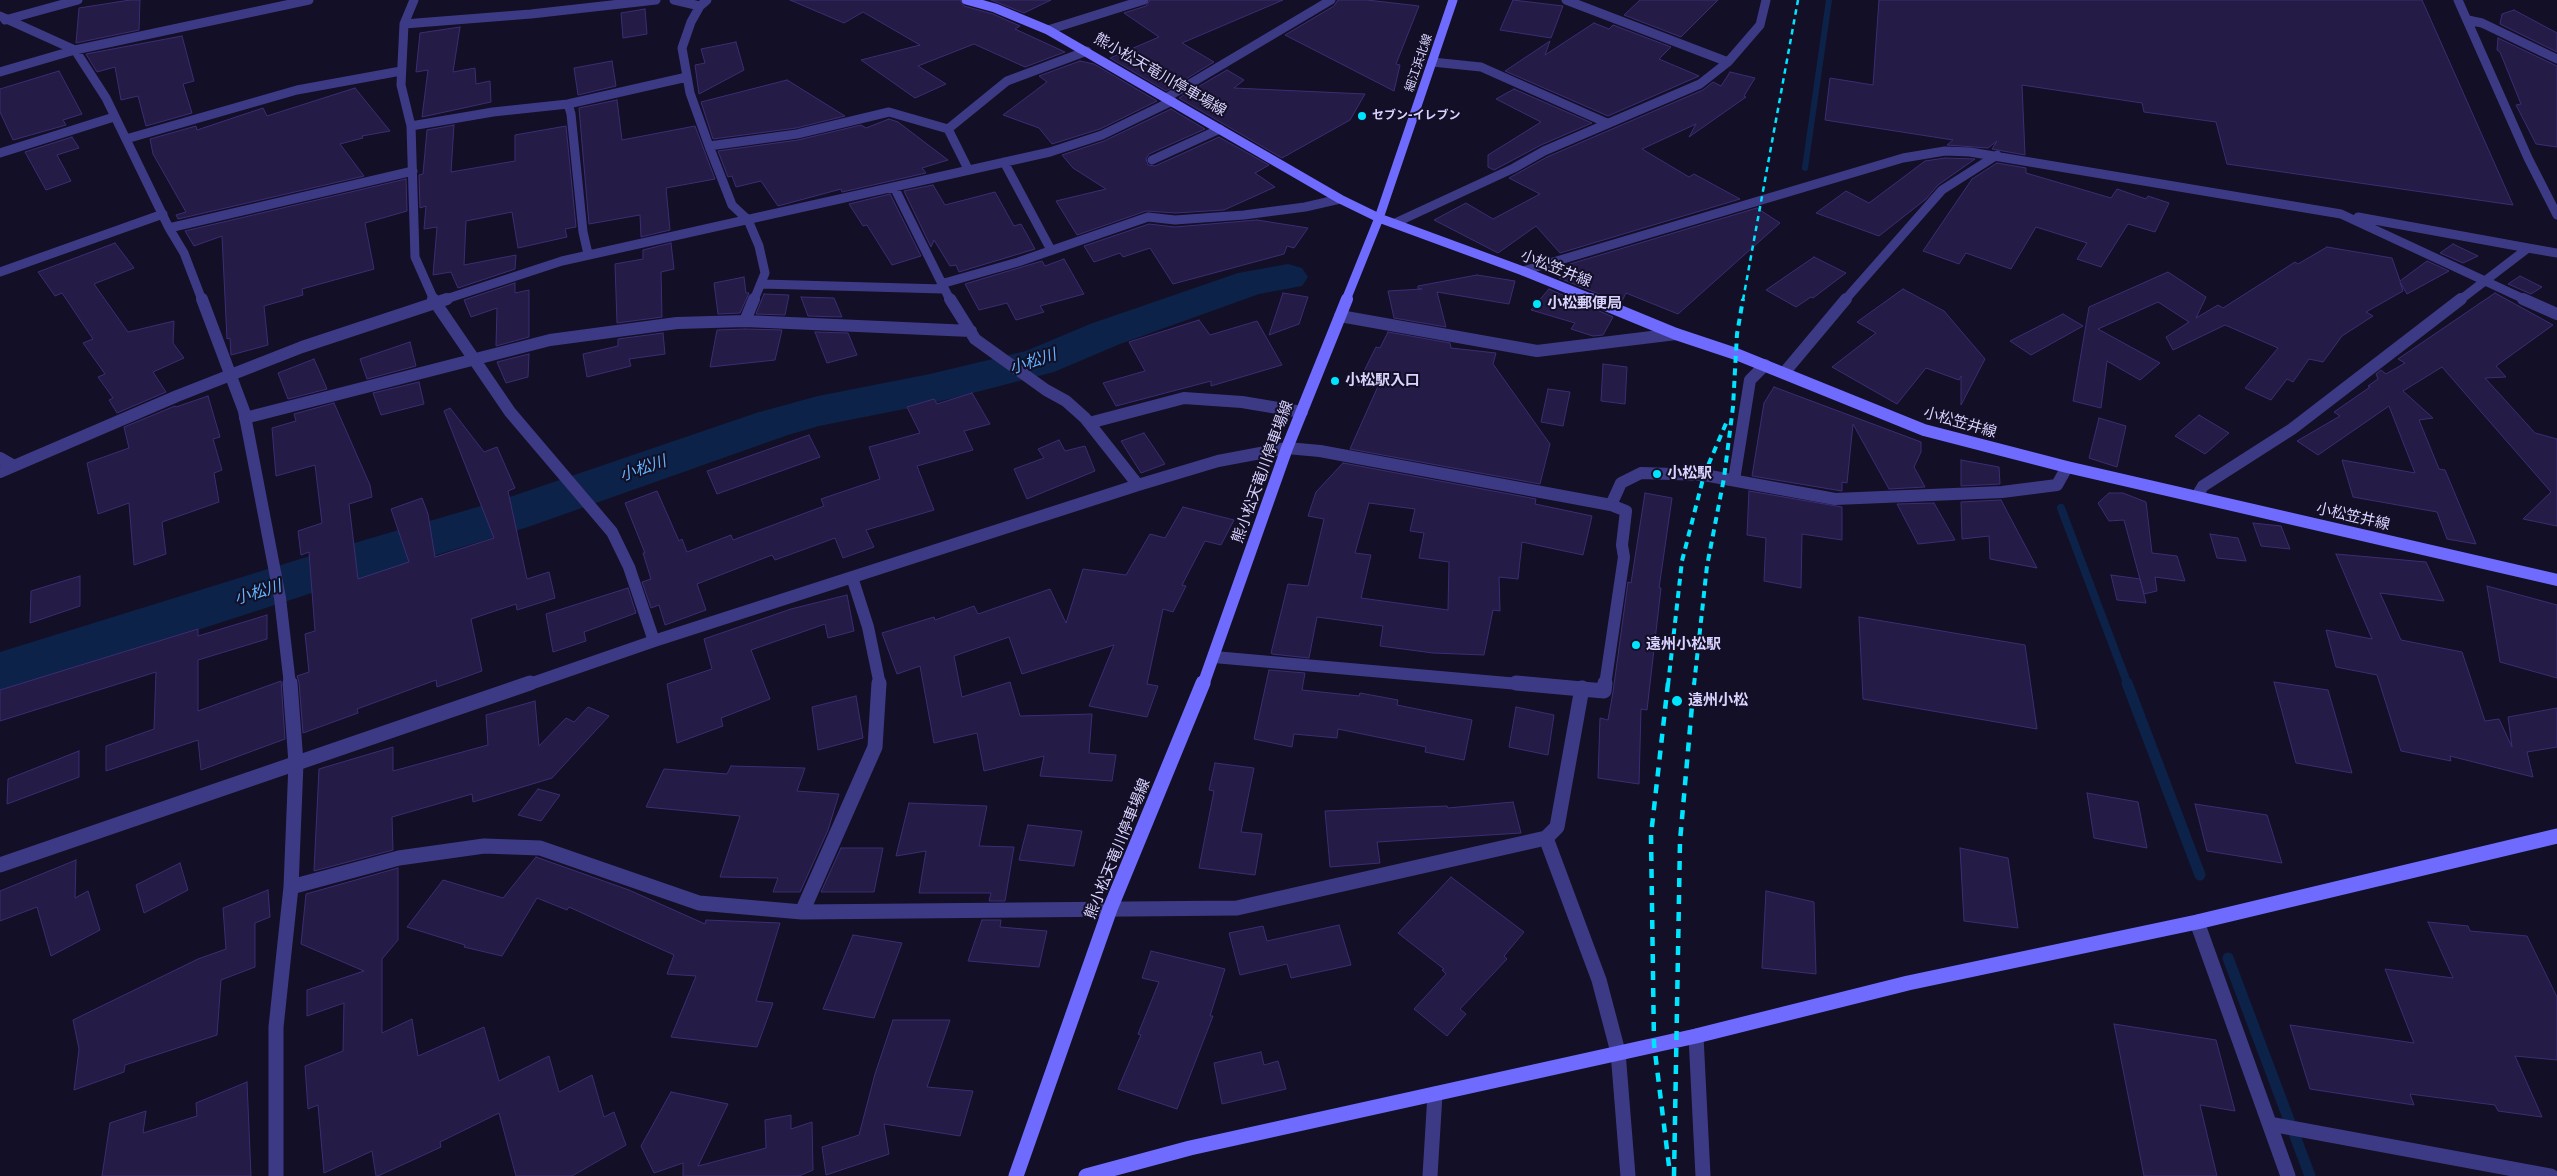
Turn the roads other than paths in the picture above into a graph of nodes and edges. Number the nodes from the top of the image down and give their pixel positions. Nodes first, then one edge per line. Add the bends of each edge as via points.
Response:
1 (78, 0) edge
2 (309, 0) edge
3 (414, 0) edge
4 (656, 0) edge
5 (674, 0) edge
6 (966, 0) edge
7 (1144, 0) edge
8 (1331, 0) edge
9 (1453, 0) edge
10 (1566, 0) edge
11 (1766, 0) edge
12 (2458, 0) edge
13 (704, 3) edge
14 (3, 19) edge
15 (2468, 20) junction
16 (404, 24) junction
17 (1048, 30) junction
18 (76, 50) junction
19 (1087, 51) junction
20 (2557, 59) edge
21 (1432, 62) junction
22 (1728, 62) junction
23 (401, 70) junction
24 (0, 72) edge
25 (687, 77) junction
26 (1169, 99) junction
27 (568, 104) junction
28 (114, 117) junction
29 (1607, 123) junction
30 (411, 126) junction
31 (948, 129) junction
32 (1220, 129) junction
33 (126, 139) junction
34 (709, 146) junction
35 (0, 153) edge
36 (1997, 155) junction
37 (1152, 160) dead end
38 (1004, 162) junction
39 (968, 169) junction
40 (413, 170) junction
41 (894, 186) junction
42 (1340, 199) junction
43 (163, 214) junction
44 (2341, 214) junction
45 (2557, 215) edge
46 (1379, 218) junction
47 (748, 220) junction
48 (1395, 223) junction
49 (168, 228) junction
50 (2528, 248) junction
51 (1051, 250) junction
52 (2557, 253) edge
53 (588, 254) junction
54 (1523, 271) junction
55 (0, 272) edge
56 (2482, 282) junction
57 (762, 284) junction
58 (942, 286) junction
59 (435, 303) junction
60 (2557, 314) edge
61 (1340, 316) junction
62 (745, 321) junction
63 (971, 331) junction
64 (1676, 334) junction
65 (476, 361) junction
66 (1765, 365) junction
67 (1784, 372) junction
68 (229, 376) junction
69 (1302, 412) junction
70 (245, 418) junction
71 (1089, 422) junction
72 (1287, 448) junction
73 (0, 458) edge
74 (14, 466) junction
75 (2067, 467) junction
76 (0, 472) edge
77 (1734, 480) junction
78 (1138, 485) junction
79 (2197, 496) junction
80 (1611, 505) junction
81 (852, 577) junction
82 (2557, 580) edge
83 (654, 641) junction
84 (1214, 657) junction
85 (1582, 688) junction
86 (296, 763) junction
87 (2557, 836) edge
88 (1546, 838) junction
89 (0, 865) edge
90 (291, 887) junction
91 (1110, 910) junction
92 (802, 912) junction
93 (2197, 922) junction
94 (1696, 1036) junction
95 (1618, 1052) junction
96 (1435, 1094) junction
97 (2270, 1124) junction
98 (276, 1176) edge
99 (1016, 1176) edge
100 (1086, 1176) edge
101 (1430, 1176) edge
102 (1628, 1176) edge
103 (1703, 1176) edge
104 (2288, 1176) edge
105 (2551, 1176) edge

1 - 14 street
2 - 18 street
3 - 16 street
4 - 16 street
5 - 13 street
6 - 17 main road, 熊小松天竜川停車場線
7 - 17 street
8 - 26 street
9 - 21 main road, 細江浜北線
10 - 22 street
11 - 22 street via 1760,25
12 - 15 street
13 - 25 street via 682,48
14 - 18 street
15 - 20 street via 2482,23
15 - 45 street via 2528,158
16 - 23 street
17 - 19 main road, 熊小松天竜川停車場線
18 - 24 street
18 - 28 street
19 - 26 main road, 熊小松天竜川停車場線
19 - 31 street via 1007,81
21 - 29 street via 1481,67
21 - 46 main road, 細江浜北線
22 - 29 street via 1700,84 1664,102
23 - 30 street via 401,85
23 - 33 street via 297,90
25 - 27 street
25 - 34 street
26 - 32 main road, 熊小松天竜川停車場線
26 - 38 street via 1077,145
27 - 30 street
27 - 53 street
28 - 33 street
28 - 35 street
29 - 48 street
30 - 40 street
31 - 34 street via 889,112 797,134
31 - 39 street
32 - 37 street
32 - 42 main road, 熊小松天竜川停車場線
33 - 43 street
34 - 47 street via 732,205
36 - 44 street
36 - 54 street via 1945,151 1903,158
36 - 67 street via 1942,190
38 - 39 street
38 - 51 street
39 - 41 street
40 - 49 street
40 - 59 street via 415,257
41 - 47 street
41 - 58 street
42 - 46 main road, 熊小松天竜川停車場線
42 - 51 street via 1244,215 1175,220 1148,217
43 - 49 street
43 - 55 street
44 - 50 street
44 - 56 street
46 - 48 main road, 小松笠井線
46 - 61 main road, 熊小松天竜川停車場線
47 - 53 street
47 - 57 street via 765,272
48 - 54 main road, 小松笠井線
49 - 68 street via 184,253
50 - 52 street
50 - 56 street
51 - 58 street
53 - 59 street
54 - 64 main road, 小松笠井線
56 - 60 street
56 - 79 street via 2292,429 2202,486
57 - 58 street
57 - 62 street
58 - 63 street
59 - 65 street
59 - 68 street via 302,347
61 - 64 street via 1537,351
61 - 69 main road, 熊小松天竜川停車場線
62 - 63 street
62 - 65 street via 677,323 550,340
63 - 71 street via 975,339 1066,401
64 - 66 main road, 小松笠井線
65 - 70 street
65 - 83 street via 510,412 612,532 629,567
66 - 67 main road, 小松笠井線
66 - 77 street via 1750,380
67 - 75 main road, 小松笠井線 via 1924,430
68 - 70 street
68 - 74 street
69 - 71 street via 1242,402 1184,398
69 - 72 main road, 熊小松天竜川停車場線
70 - 86 street via 280,598
71 - 78 street
72 - 78 street via 1218,461
72 - 80 street via 1345,455
72 - 84 main road, 熊小松天竜川停車場線
73 - 74 street
74 - 76 street
75 - 77 street via 2057,485 2002,492 1835,499
75 - 79 main road, 小松笠井線
77 - 80 street via 1704,475 1641,473 1621,483
78 - 81 street
79 - 82 main road, 小松笠井線
80 - 85 street via 1626,511 1622,545 1624,557 1604,691
81 - 83 street
81 - 92 street via 868,627 880,686 875,747
83 - 86 street
84 - 85 street
84 - 91 main road, 熊小松天竜川停車場線
85 - 88 street via 1558,826
86 - 89 street
86 - 90 street
87 - 93 main road
88 - 91 street via 1237,908
88 - 95 street via 1599,980
90 - 92 street via 399,858 484,846 540,848 699,903
90 - 98 street via 276,1028
91 - 92 street
91 - 99 main road, 熊小松天竜川停車場線
93 - 94 main road via 1908,982
93 - 97 street
94 - 95 main road
94 - 103 street
95 - 96 main road
95 - 102 street
96 - 100 main road via 1190,1148
96 - 101 street
97 - 104 street
97 - 105 street

